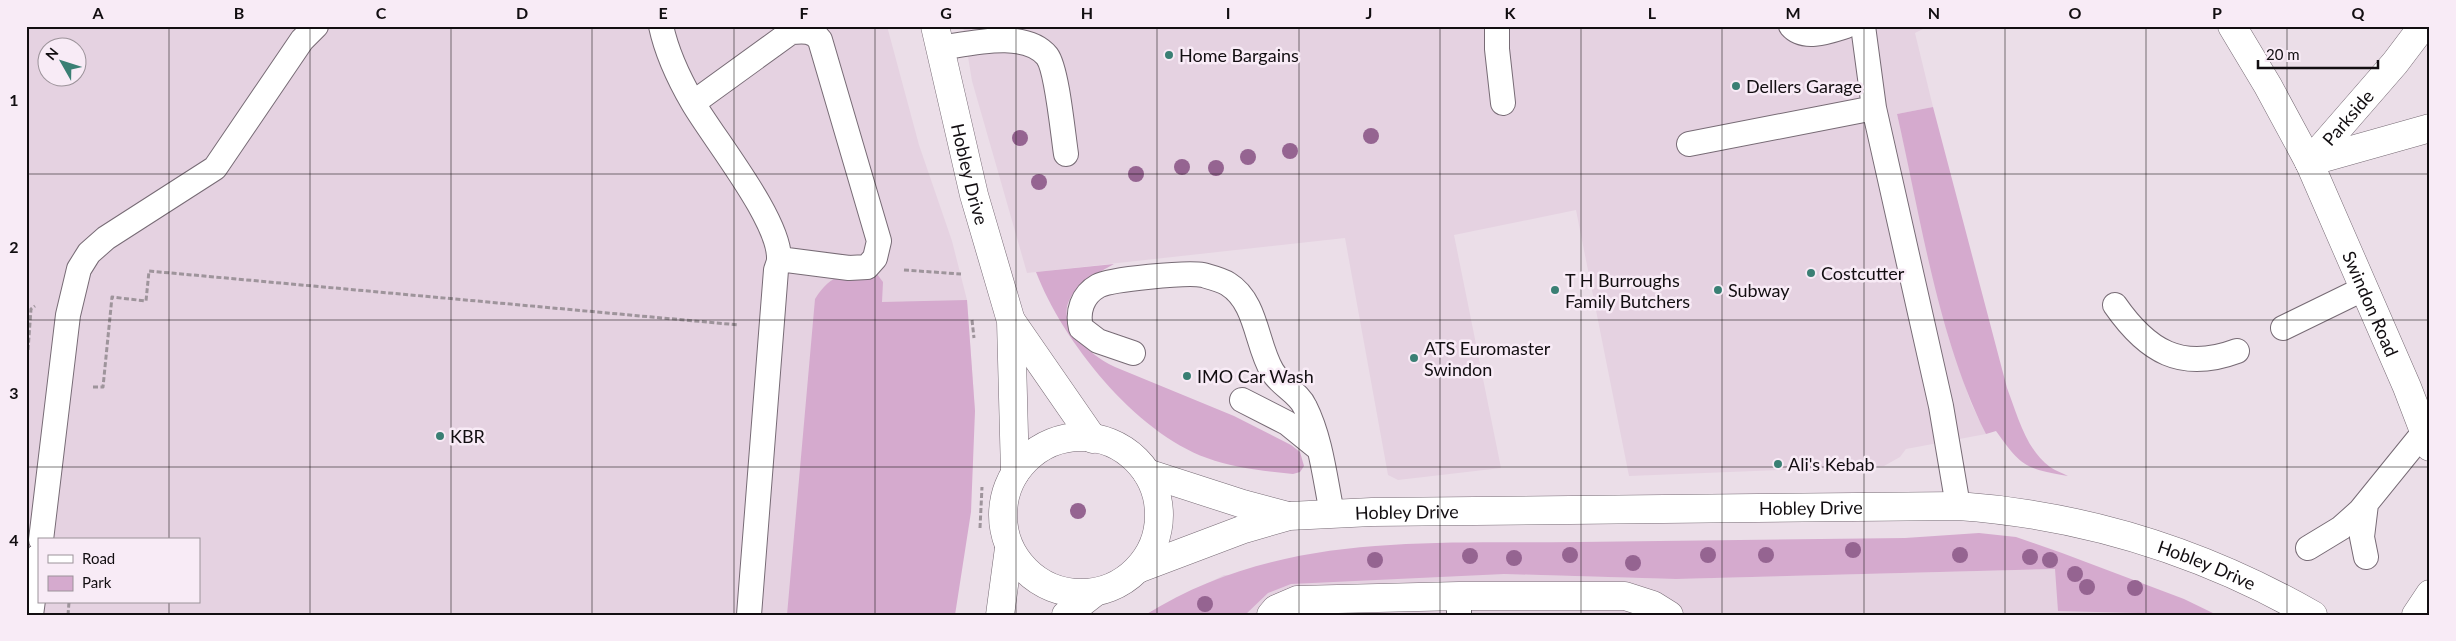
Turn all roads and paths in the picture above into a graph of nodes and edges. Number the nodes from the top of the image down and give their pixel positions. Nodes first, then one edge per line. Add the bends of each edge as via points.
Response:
1 (316, 26) edge
2 (661, 26) edge
3 (1497, 26) edge
4 (1791, 26) edge
5 (1846, 26) edge
6 (1863, 26) edge
7 (2232, 26) edge
8 (2423, 26) edge
9 (937, 37) edge
10 (693, 103) junction
11 (1503, 103) dead end
12 (1874, 108) junction
13 (2430, 128) edge
14 (1689, 144) dead end
15 (1066, 154) dead end
16 (2309, 162) junction
17 (779, 259) junction
18 (962, 265) dead end
19 (964, 274) dead end
20 (2363, 289) junction
21 (2115, 305) dead end
22 (970, 311) dead end
23 (1011, 321) junction
24 (740, 326) dead end
25 (2283, 328) dead end
26 (974, 340) dead end
27 (2237, 351) dead end
28 (1133, 353) dead end
29 (88, 386) dead end
30 (1242, 400) dead end
31 (1093, 439) junction
32 (2427, 439) edge
33 (1319, 449) junction
34 (1015, 472) junction
35 (1147, 473) junction
36 (982, 483) dead end
37 (2366, 504) junction
38 (1958, 506) junction
39 (1332, 513) junction
40 (1289, 516) junction
41 (979, 535) dead end
42 (41, 538) edge
43 (1009, 548) junction
44 (2308, 548) dead end
45 (2366, 557) dead end
46 (38, 564) edge
47 (1138, 569) junction
48 (1094, 592) junction
49 (2430, 594) edge
50 (1459, 605) edge
51 (32, 615) edge
52 (749, 615) edge
53 (1000, 615) edge
54 (1066, 615) edge
55 (1271, 615) edge
56 (1669, 615) edge
57 (2313, 615) edge
58 (2416, 615) edge

1 - 42 lane via 302,40 215,168 106,238 89,253 78,269 68,315
2 - 10 lane via 673,65
3 - 11 lane
4 - 5 lane via 1807,35
6 - 12 lane
7 - 16 main road, Swindon Road
8 - 16 main road, Parkside
9 - 15 lane via 1020,42 1037,47 1048,58 1053,76
9 - 23 main road, Hobley Drive via 974,195
10 - 17 lane via 756,198 774,236
10 - 17 lane via 792,32 805,30 816,34 820,40 879,241 876,258 867,267
12 - 14 lane
12 - 38 lane via 1941,406
13 - 16 main road
16 - 20 main road, Swindon Road
17 - 52 lane
18 - 19 path
20 - 25 lane
20 - 32 main road, Swindon Road
21 - 27 lane via 2140,337 2170,356 2205,360
22 - 26 path
23 - 31 main road, Hobley Drive
23 - 34 main road, Hobley Drive
24 - 29 path via 149,271 146,301 112,296 103,388
28 - 33 lane via 1098,341 1081,328 1079,319 1084,297 1098,286 1184,274 1228,284 1242,297 1272,372 1305,405
30 - 33 lane via 1287,422
31 - 34 main road via 1081,437 1056,441 1033,454
31 - 35 main road via 1107,441 1130,454
32 - 37 lane
33 - 39 lane
34 - 43 main road via 1004,497 1002,523
35 - 40 main road, Hobley Drive
35 - 47 main road via 1157,498 1159,524 1152,548
36 - 41 path
37 - 44 lane via 2341,528
37 - 45 lane via 2362,536
38 - 39 main road, Hobley Drive
38 - 57 main road, Hobley Drive via 2003,509 2068,520 2131,536 2213,565 2267,589
39 - 40 main road, Hobley Drive
40 - 47 main road, Hobley Drive via 1244,529
43 - 48 main road via 1024,570 1045,586 1070,593
43 - 53 main road
46 - 51 lane
47 - 48 main road via 1118,584
48 - 54 main road
49 - 58 main road
50 - 55 main road via 1297,600 1276,609
50 - 56 main road via 1625,596 1653,605

